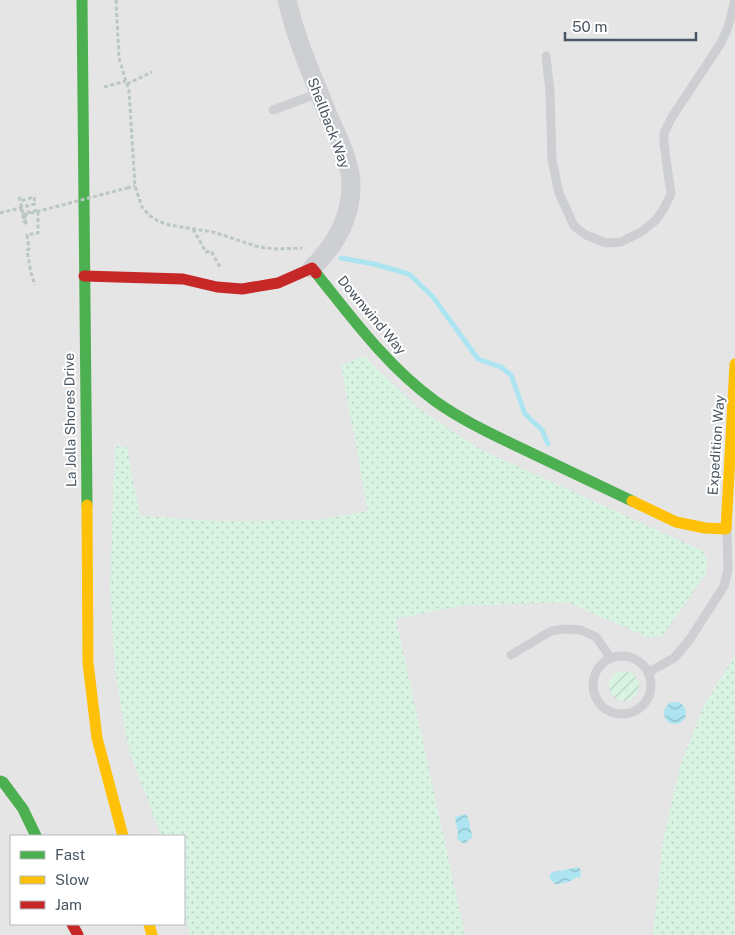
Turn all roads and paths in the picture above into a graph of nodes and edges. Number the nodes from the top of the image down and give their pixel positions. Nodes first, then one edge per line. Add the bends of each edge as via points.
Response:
1 (82, 0) edge
2 (116, 0) edge
3 (287, 0) edge
4 (735, 0) edge
5 (546, 56) dead end
6 (152, 72) dead end
7 (126, 83) junction
8 (101, 88) dead end
9 (319, 93) junction
10 (273, 110) dead end
11 (135, 186) junction
12 (20, 208) junction
13 (0, 213) edge
14 (24, 215) junction
15 (26, 224) junction
16 (193, 229) junction
17 (307, 248) dead end
18 (312, 268) junction
19 (222, 271) dead end
20 (84, 276) junction
21 (36, 286) dead end
22 (735, 364) edge
23 (731, 529) edge
24 (731, 559) edge
25 (511, 655) dead end
26 (611, 658) junction
27 (649, 672) junction
28 (0, 781) edge
29 (36, 835) edge
30 (123, 835) edge

1 - 20 street, La Jolla Shores Drive
2 - 7 path via 120,58
3 - 9 street, Shellback Way via 301,51
4 - 5 lane via 721,43 664,133 671,194 656,220 621,242 606,243 586,235 574,226 562,200 552,160
6 - 7 path
7 - 8 path
7 - 11 path
9 - 10 lane
9 - 18 street, Shellback Way via 345,155 351,185 349,208 341,231 327,253
11 - 14 path, bridge
11 - 16 path via 142,207 149,215 169,225
12 - 13 path
12 - 14 path, bridge via 35,204 34,197 19,199
12 - 15 path
14 - 15 path, bridge
15 - 21 path via 25,213 38,210 38,233 27,235 31,273
16 - 17 path via 259,247
16 - 19 path
18 - 20 street via 283,283 244,289 185,279
18 - 23 street, Downwind Way via 386,357 413,383 472,425 676,522
20 - 30 street, La Jolla Shores Drive via 88,663 97,738
22 - 23 street, Expedition Way
23 - 24 lane
24 - 27 lane via 724,586 690,639 674,658
25 - 26 lane via 551,631 565,629 581,630 596,637
26 - 27 lane via 629,656 637,659
26 - 27 lane via 596,671 593,690 603,707 612,712 631,712 647,701 652,682
28 - 29 street via 23,809

